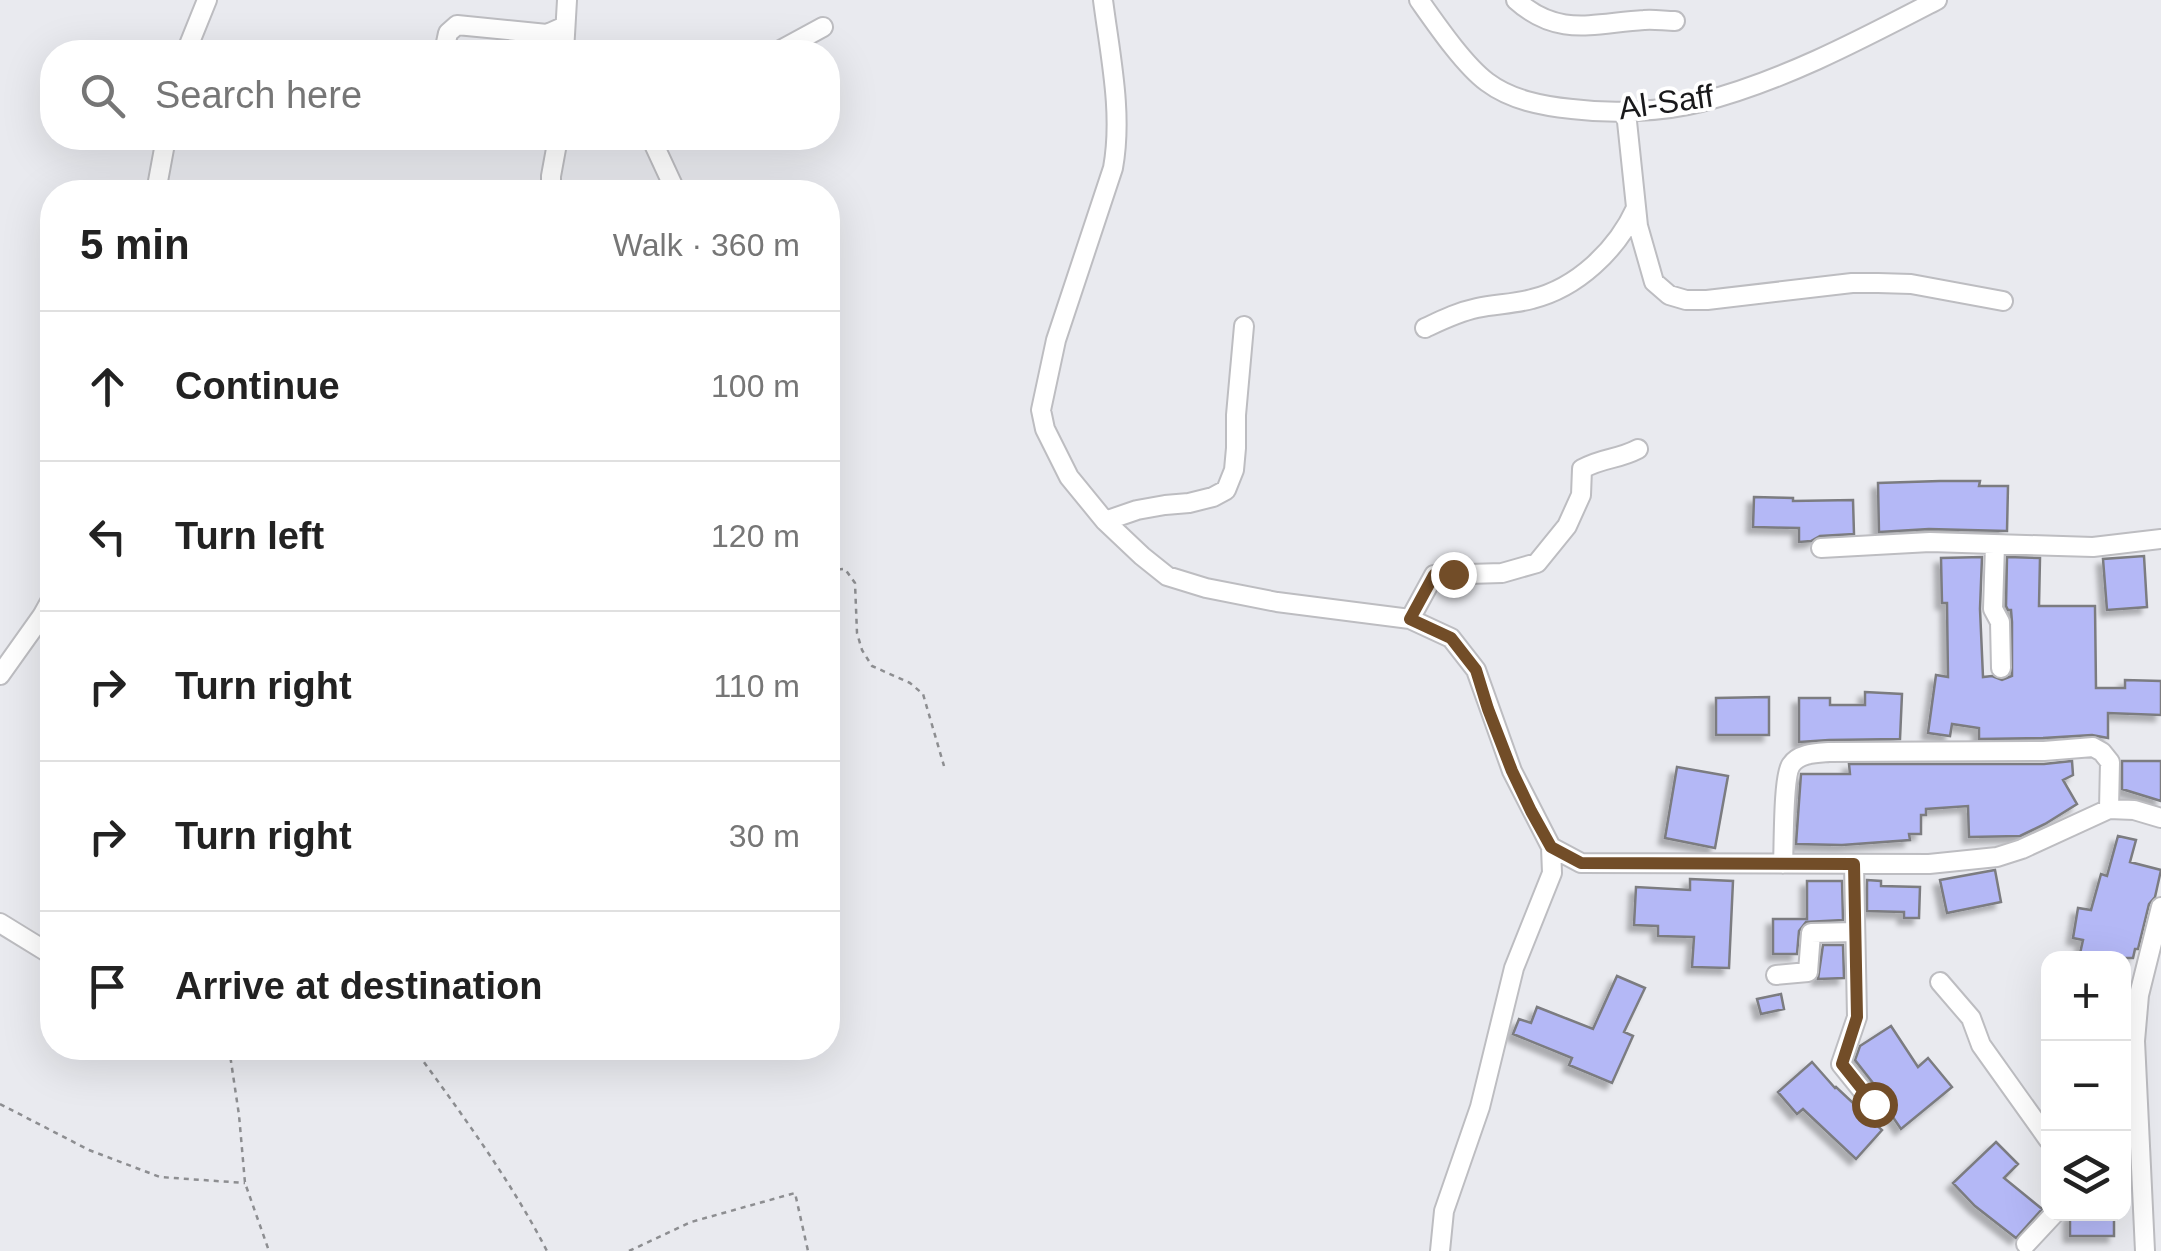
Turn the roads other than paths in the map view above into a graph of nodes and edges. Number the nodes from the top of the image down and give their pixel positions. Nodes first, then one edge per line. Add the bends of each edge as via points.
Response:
1 (207, 0) edge
2 (567, 0) edge
3 (1103, 0) edge
4 (1419, 0) edge
5 (1516, 0) edge
6 (1937, 0) edge
7 (1675, 22) dead end
8 (565, 26) junction
9 (823, 26) dead end
10 (191, 40) edge
11 (447, 40) edge
12 (564, 40) edge
13 (798, 40) edge
14 (1626, 112) junction
15 (164, 150) edge
16 (555, 150) edge
17 (657, 150) edge
18 (158, 180) edge
19 (550, 180) edge
20 (671, 180) edge
21 (1636, 208) junction
22 (2004, 301) dead end
23 (1244, 326) dead end
24 (1425, 328) dead end
25 (1638, 450) dead end
26 (1105, 521) junction
27 (2161, 540) edge
28 (1994, 545) junction
29 (1821, 548) dead end
30 (1410, 619) junction
31 (40, 627) edge
32 (2000, 668) dead end
33 (0, 676) edge
34 (2109, 809) junction
35 (2161, 818) edge
36 (1551, 847) junction
37 (1581, 863) junction
38 (1783, 864) junction
39 (1854, 864) junction
40 (1552, 873) junction
41 (2161, 907) edge
42 (0, 923) edge
43 (1855, 932) junction
44 (40, 948) edge
45 (1776, 976) dead end
46 (1940, 982) dead end
47 (2130, 1041) edge
48 (2131, 1072) edge
49 (1874, 1104) dead end
50 (2042, 1131) edge
51 (2047, 1221) edge
52 (2026, 1244) dead end
53 (1440, 1251) edge
54 (2145, 1251) edge

1 - 10 street
2 - 8 street
3 - 26 street via 1117,146 1041,410 1069,477
4 - 14 street, Al-Saff via 1484,80 1513,96 1548,107
5 - 7 street via 1550,22 1577,26
6 - 14 street, Al-Saff via 1745,88 1698,103
8 - 11 street via 548,34 457,25
8 - 12 street
9 - 13 street
14 - 21 street
15 - 18 street
16 - 19 street
17 - 20 street
21 - 22 street via 1654,282 1686,300 1878,283
21 - 24 street via 1609,252 1566,284
23 - 26 street via 1234,470 1226,490
25 - 30 street via 1582,469 1581,495 1567,526 1537,563 1502,574 1434,575
26 - 30 street via 1168,576 1277,602
27 - 28 street
28 - 29 street
28 - 32 street via 1992,609 2000,622
30 - 36 street via 1451,638 1476,670 1512,771
31 - 33 street
34 - 35 street
34 - 38 street via 2110,762 2093,747 1806,754 1787,778
34 - 39 street via 1997,857
36 - 37 street
36 - 40 street
37 - 38 street
37 - 40 street
38 - 39 street
39 - 43 street
40 - 53 street via 1514,968 1480,1106 1444,1211
41 - 47 street
42 - 44 street
43 - 45 street via 1811,934 1808,972
43 - 49 street via 1857,1017 1842,1064
46 - 50 street
48 - 54 street
51 - 52 street

